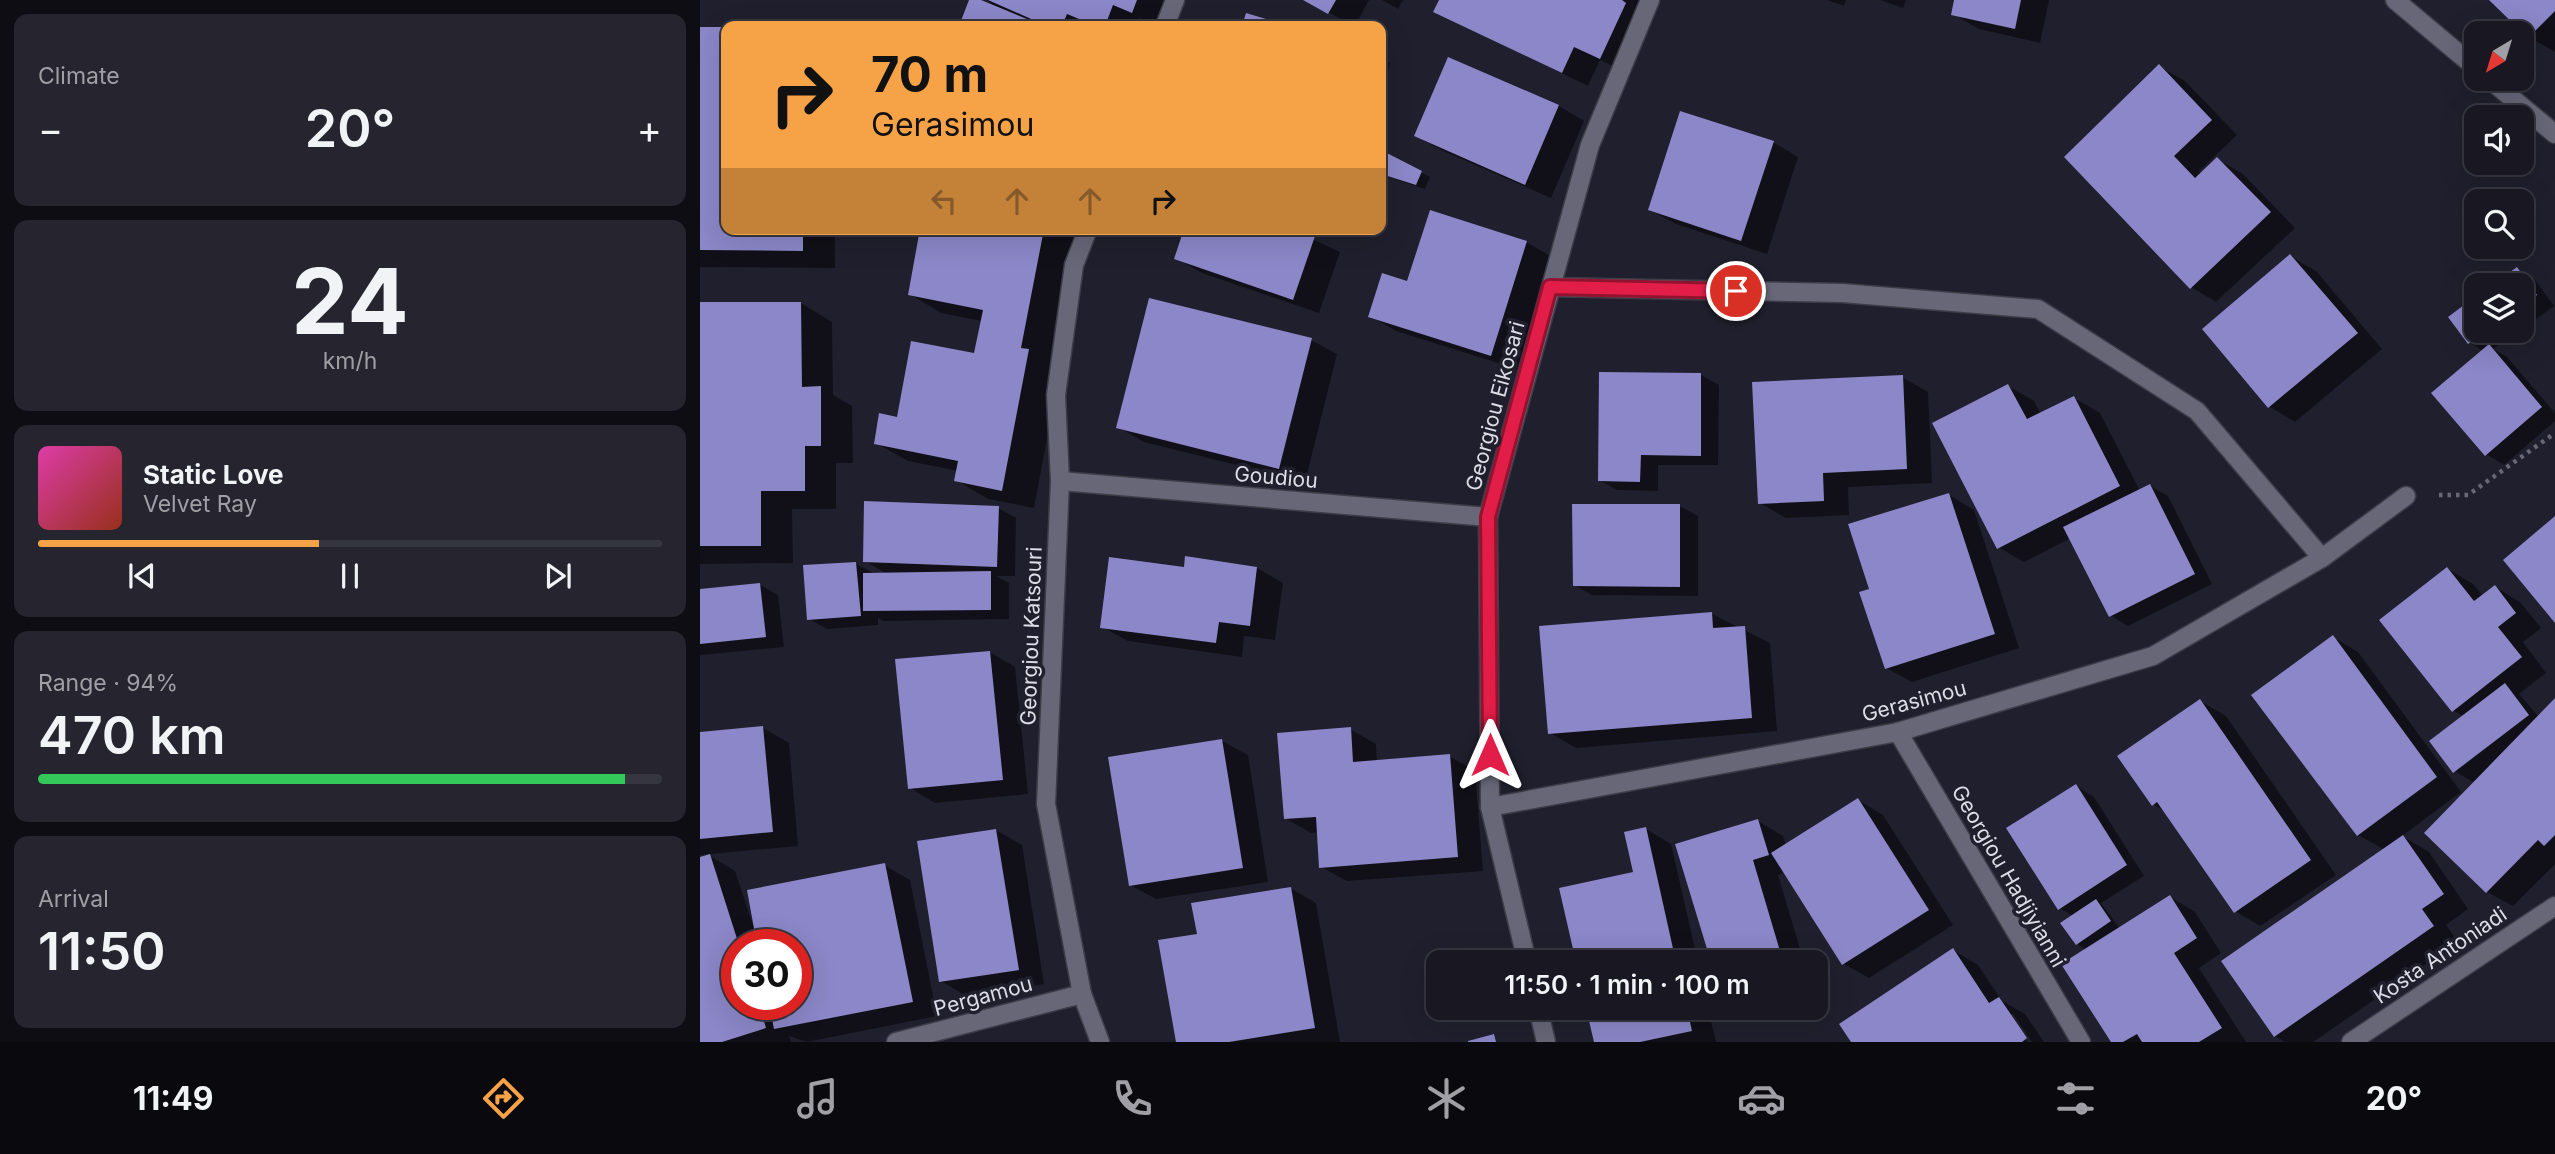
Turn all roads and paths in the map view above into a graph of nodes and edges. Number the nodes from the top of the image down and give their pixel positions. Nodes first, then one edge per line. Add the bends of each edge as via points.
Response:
1 (1175, 0) edge
2 (1650, 0) edge
3 (2395, 0) edge
4 (1167, 21) edge
5 (2464, 58) edge
6 (2503, 91) edge
7 (2555, 134) edge
8 (1086, 235) edge
9 (1550, 287) junction
10 (2555, 433) edge
11 (1060, 481) junction
12 (2406, 496) joint
13 (1488, 517) junction
14 (2322, 558) junction
15 (1898, 732) junction
16 (1490, 807) junction
17 (2555, 906) edge
18 (1524, 950) edge
19 (1082, 994) junction
20 (1541, 1020) edge
21 (896, 1042) edge
22 (1100, 1042) edge
23 (1546, 1042) edge
24 (2081, 1042) edge
25 (2351, 1042) edge

1 - 4 street
2 - 9 street, Georgiou Eikosari via 1590,145
3 - 5 street
6 - 7 street
8 - 11 street, Georgiou Katsouri via 1074,265 1056,395
9 - 13 street, Georgiou Eikosari
9 - 14 street via 1842,293 2038,309 2197,411
10 - 12 path via 2468,495
11 - 13 street, Goudiou
11 - 19 street, Georgiou Katsouri via 1046,804
12 - 14 street, Gerasimou
13 - 16 street, Georgiou Eikosari
14 - 15 street, Gerasimou via 2152,656
15 - 16 street, Gerasimou
15 - 24 street, Georgiou Hadjiyianni
16 - 18 street, Georgiou Eikosari
17 - 25 street, Kosta Antoniadi
19 - 21 street, Pergamou
19 - 22 street, Georgiou Katsouri
20 - 23 street

